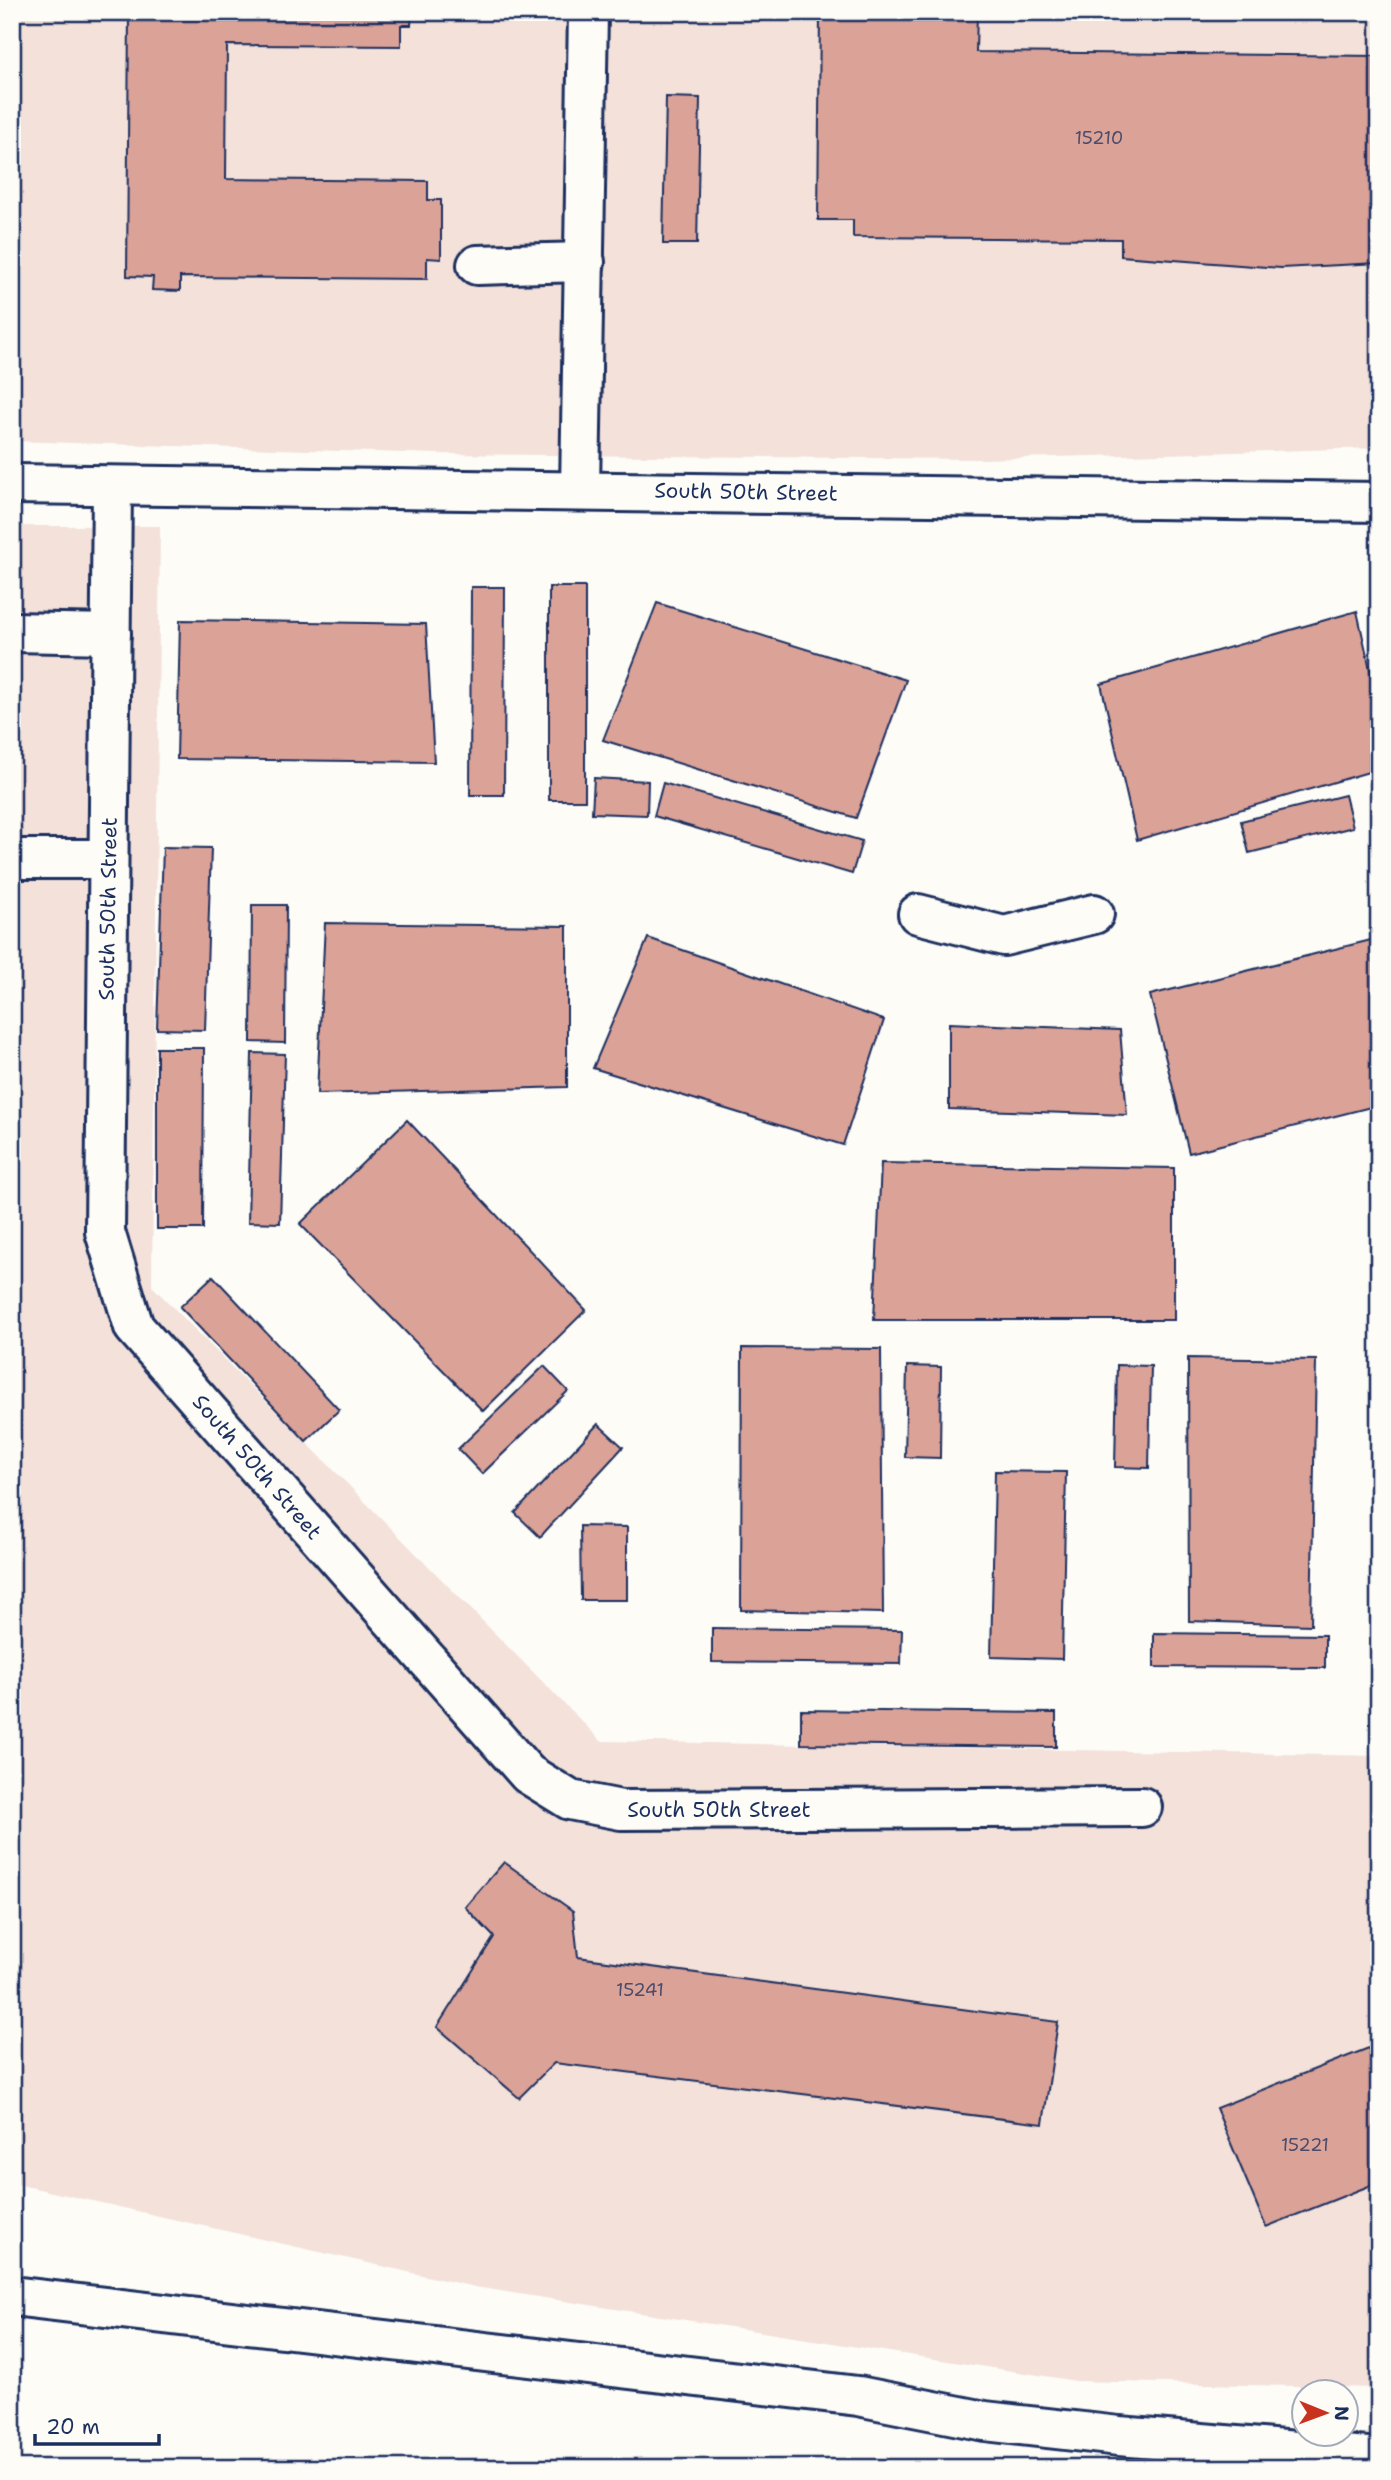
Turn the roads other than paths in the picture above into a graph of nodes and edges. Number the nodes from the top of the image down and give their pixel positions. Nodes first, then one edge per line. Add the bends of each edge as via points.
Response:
1 (588, 12) edge
2 (585, 262) junction
3 (477, 265) dead end
4 (12, 484) edge
5 (112, 486) junction
6 (580, 489) junction
7 (1379, 502) edge
8 (12, 632) edge
9 (111, 634) junction
10 (12, 859) edge
11 (108, 859) junction
12 (918, 914) dead end
13 (1094, 914) dead end
14 (1142, 1807) dead end
15 (12, 2296) edge
16 (1379, 2458) edge

1 - 2 main road
2 - 3 main road
2 - 6 main road
4 - 5 main road, South 50th Street
5 - 6 main road, South 50th Street
5 - 9 main road, South 50th Street
6 - 7 main road, South 50th Street
8 - 9 main road
9 - 11 main road, South 50th Street
10 - 11 main road
11 - 14 main road, South 50th Street via 106,1232 134,1327 528,1774 570,1800 621,1810
12 - 13 main road via 1004,936
15 - 16 main road via 858,2396 985,2421

